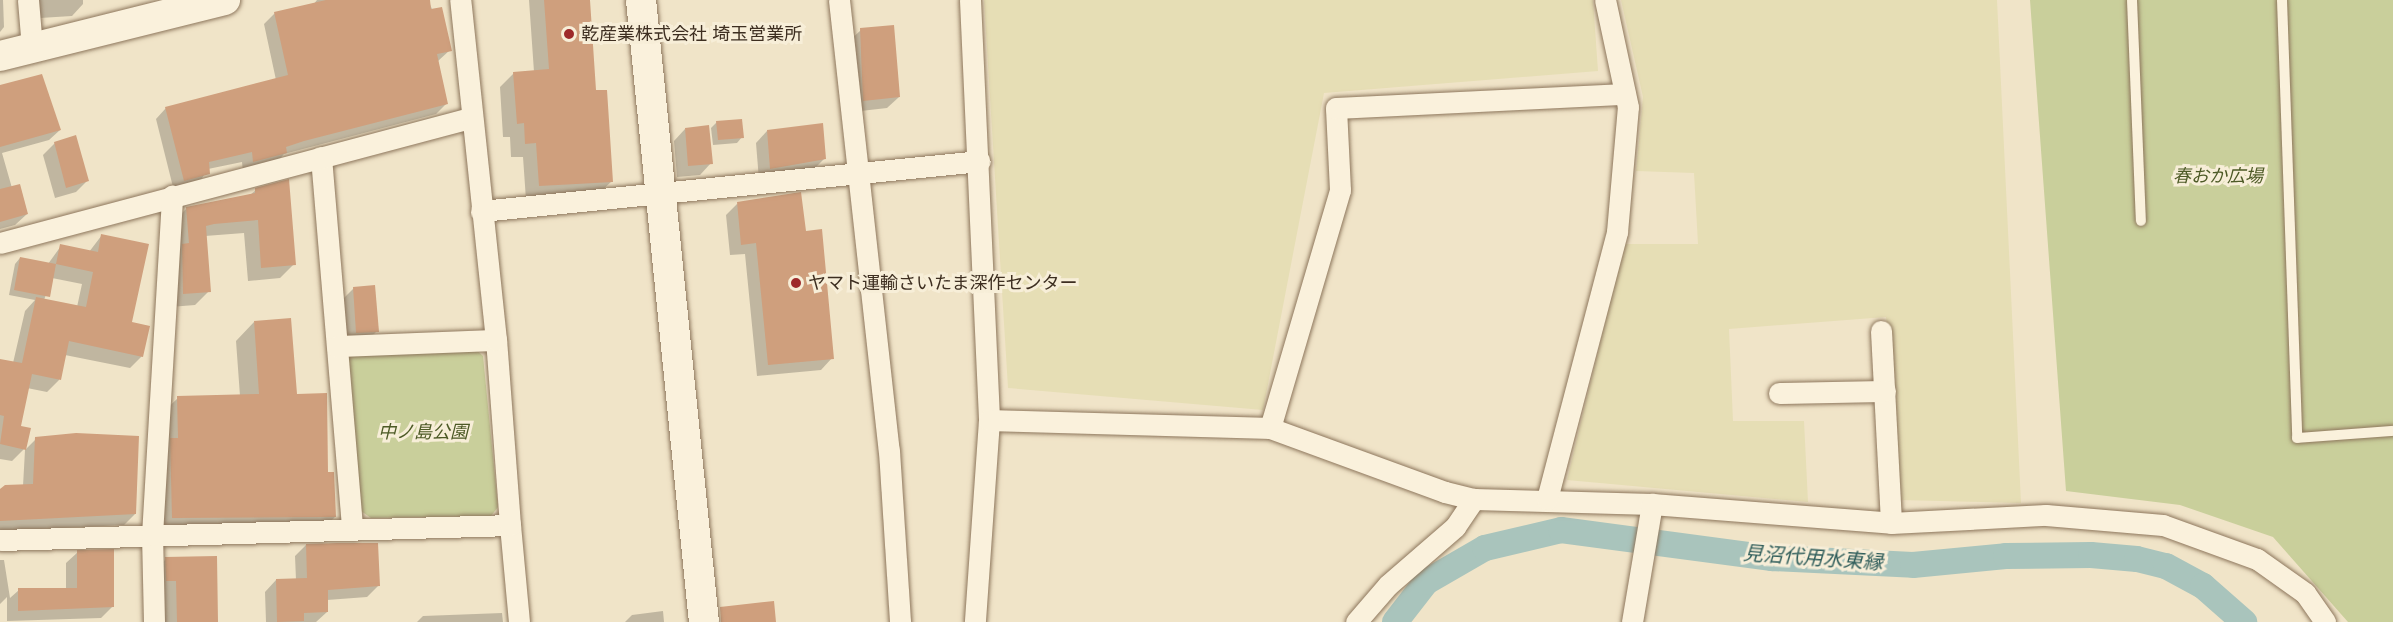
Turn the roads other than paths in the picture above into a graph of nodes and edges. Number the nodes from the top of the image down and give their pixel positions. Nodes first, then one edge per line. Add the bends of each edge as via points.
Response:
1 (28, 0) edge
2 (225, 0) edge
3 (460, 0) edge
4 (640, 0) edge
5 (839, 0) edge
6 (970, 0) edge
7 (1605, 0) edge
8 (2132, 0) edge
9 (2282, 0) edge
10 (32, 48) junction
11 (0, 56) edge
12 (1625, 94) junction
13 (470, 118) junction
14 (321, 157) junction
15 (980, 161) junction
16 (856, 173) junction
17 (660, 193) junction
18 (172, 196) junction
19 (481, 211) junction
20 (2141, 221) dead end
21 (0, 243) edge
22 (1881, 331) dead end
23 (496, 340) junction
24 (337, 346) junction
25 (1885, 391) junction
26 (1779, 393) dead end
27 (989, 420) junction
28 (1270, 428) junction
29 (2393, 431) edge
30 (1474, 499) junction
31 (1547, 499) junction
32 (1651, 512) junction
33 (1890, 523) junction
34 (510, 525) junction
35 (352, 530) junction
36 (152, 535) junction
37 (0, 540) edge
38 (154, 622) edge
39 (519, 622) edge
40 (704, 622) edge
41 (900, 622) edge
42 (975, 622) edge
43 (1356, 622) edge
44 (1632, 622) edge
45 (2325, 622) edge

1 - 10 street
2 - 10 street
3 - 13 street
4 - 17 street
5 - 16 street
6 - 15 street
7 - 12 street
8 - 20 lane
9 - 29 lane via 2297,438
10 - 11 street
12 - 28 street via 1336,108 1340,190
12 - 31 street via 1628,107 1617,232
13 - 14 street
13 - 19 street
14 - 18 street
14 - 24 street
15 - 16 street
15 - 27 street
16 - 17 street
16 - 41 street via 889,451
17 - 19 street
17 - 40 street
18 - 21 street
18 - 36 street
19 - 23 street
22 - 25 street
23 - 24 street
23 - 34 street
24 - 35 street
25 - 26 street
25 - 33 street
27 - 28 street
27 - 42 street
28 - 30 street via 1444,492
30 - 31 street
30 - 43 street via 1455,527 1388,585
31 - 32 street
32 - 33 street
32 - 44 street
33 - 45 street via 2046,515 2163,525 2257,559 2305,593
34 - 35 street
34 - 39 street
35 - 36 street
36 - 37 street
36 - 38 street

